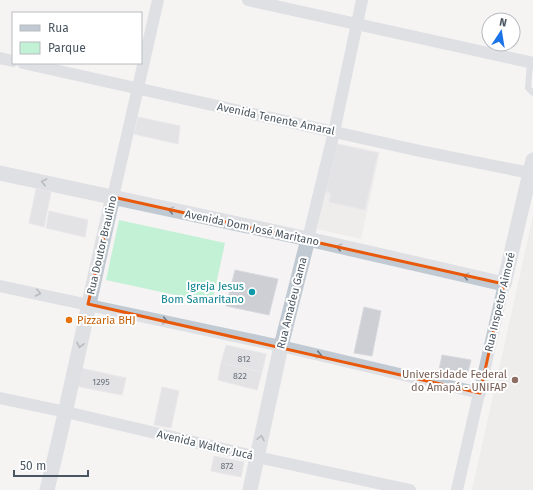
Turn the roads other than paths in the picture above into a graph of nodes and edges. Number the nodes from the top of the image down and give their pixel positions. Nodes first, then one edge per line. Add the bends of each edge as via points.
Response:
1 (158, 0) edge
2 (248, 0) edge
3 (362, 0) edge
4 (357, 24) junction
5 (0, 58) edge
6 (12, 61) edge
7 (532, 62) edge
8 (27, 64) edge
9 (138, 89) junction
10 (533, 93) edge
11 (334, 132) junction
12 (532, 166) edge
13 (0, 173) edge
14 (113, 197) junction
15 (308, 240) junction
16 (504, 284) junction
17 (0, 286) edge
18 (88, 304) junction
19 (281, 346) junction
20 (480, 393) junction
21 (0, 398) edge
22 (66, 412) junction
23 (257, 457) junction
24 (47, 490) edge
25 (250, 490) edge
26 (410, 490) edge
27 (457, 490) edge

1 - 9 street, Rua Doutor Braulino
2 - 4 street
3 - 4 street, Rua Amadeu Gama
4 - 7 street
4 - 11 street, Rua Amadeu Gama
5 - 6 street
7 - 10 lane via 528,88
8 - 9 street, Avenida Tenente Amaral
9 - 11 street, Avenida Tenente Amaral
9 - 14 street, Rua Doutor Braulino
11 - 12 street, Avenida Tenente Amaral
11 - 15 street, Rua Amadeu Gama
12 - 16 street, Rua Inspetor Aimoré
14 -> 13 street, Avenida Dom José Maritano
15 -> 14 street, Avenida Dom José Maritano
14 - 18 street, Rua Doutor Braulino
16 -> 15 street, Avenida Dom José Maritano
15 - 19 street, Rua Amadeu Gama
16 - 20 street, Rua Inspetor Aimoré
17 -> 18 street
18 -> 19 street
18 -> 22 street, Rua Doutor Braulino
19 -> 20 street
23 -> 19 street, Rua Amadeu Gama
20 - 27 street, Rua Inspetor Aimoré
21 - 22 street, Avenida Walter Jucá
22 - 23 street, Avenida Walter Jucá
22 - 24 street, Rua Doutor Braulino
23 - 25 street, Rua Amadeu Gama
23 - 26 street, Avenida Walter Jucá

